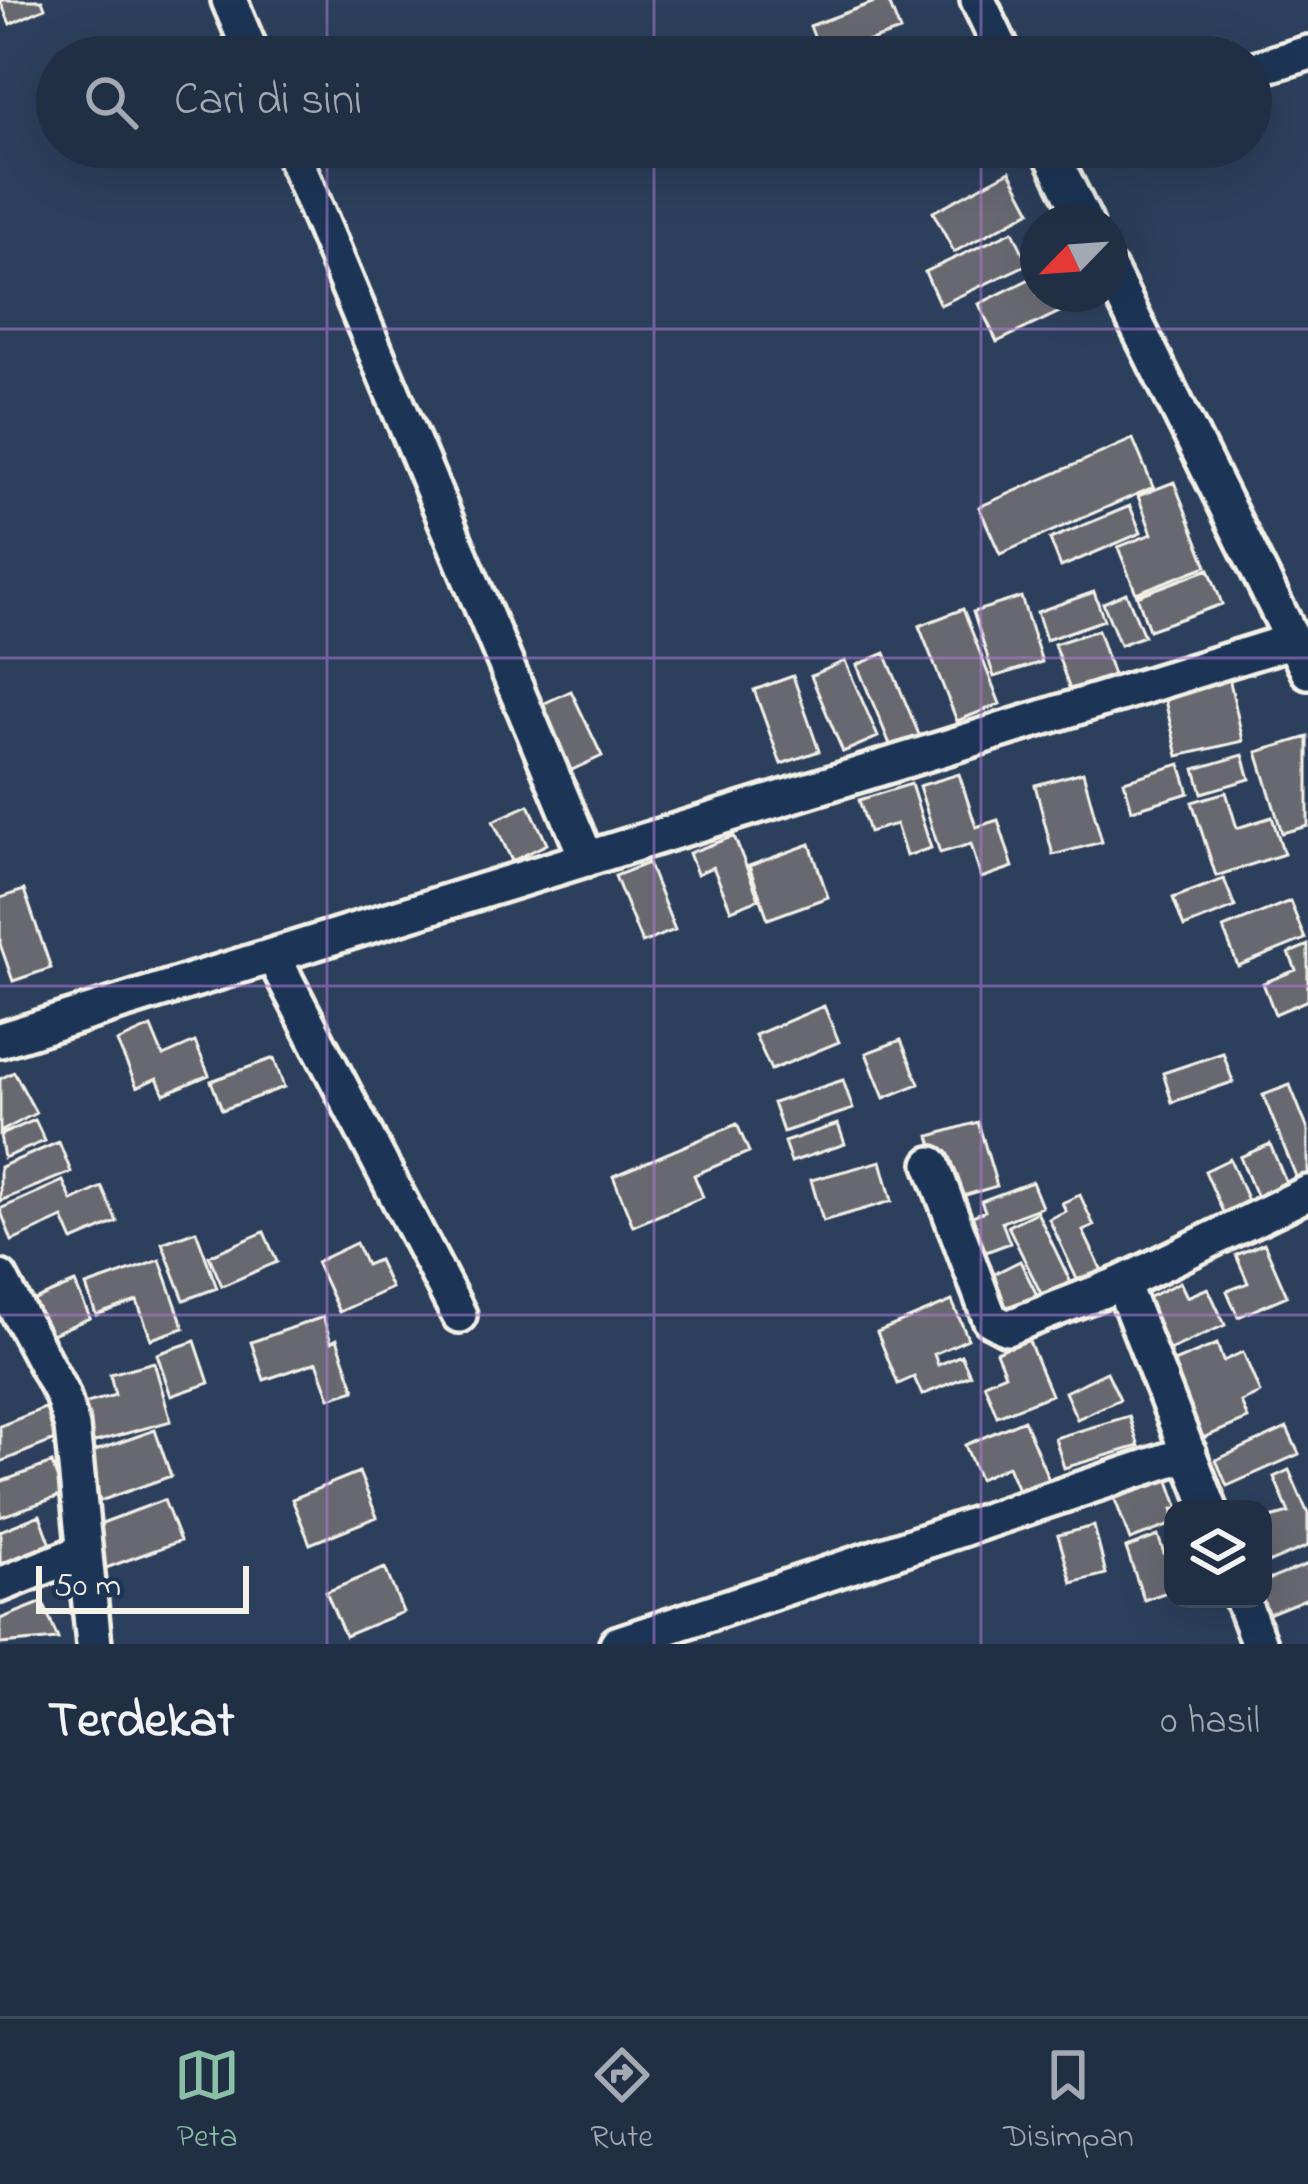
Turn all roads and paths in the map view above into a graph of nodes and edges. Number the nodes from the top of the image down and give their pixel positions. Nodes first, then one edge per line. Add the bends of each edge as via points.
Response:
1 (229, 0) edge
2 (978, 0) edge
3 (244, 36) edge
4 (995, 36) edge
5 (1308, 53) edge
6 (1272, 64) edge
7 (299, 168) edge
8 (1058, 168) edge
9 (1076, 204) edge
10 (1128, 308) edge
11 (1301, 656) edge
12 (586, 859) junction
13 (274, 956) junction
14 (0, 1040) edge
15 (932, 1164) dead end
16 (1308, 1193) edge
17 (0, 1278) edge
18 (1122, 1283) junction
19 (459, 1316) dead end
20 (1189, 1453) junction
21 (1207, 1500) edge
22 (84, 1552) junction
23 (0, 1586) edge
24 (1245, 1608) edge
25 (94, 1644) edge
26 (617, 1644) edge
27 (1258, 1644) edge

1 - 3 street
2 - 4 street
5 - 6 street
7 - 12 street
8 - 9 street
10 - 11 street
11 - 12 street
12 - 13 street
13 - 14 street
13 - 19 street
15 - 18 street via 999,1326
16 - 18 street
17 - 22 street via 72,1427
18 - 20 street
20 - 21 street
20 - 26 street
22 - 23 street
22 - 25 street
24 - 27 street

